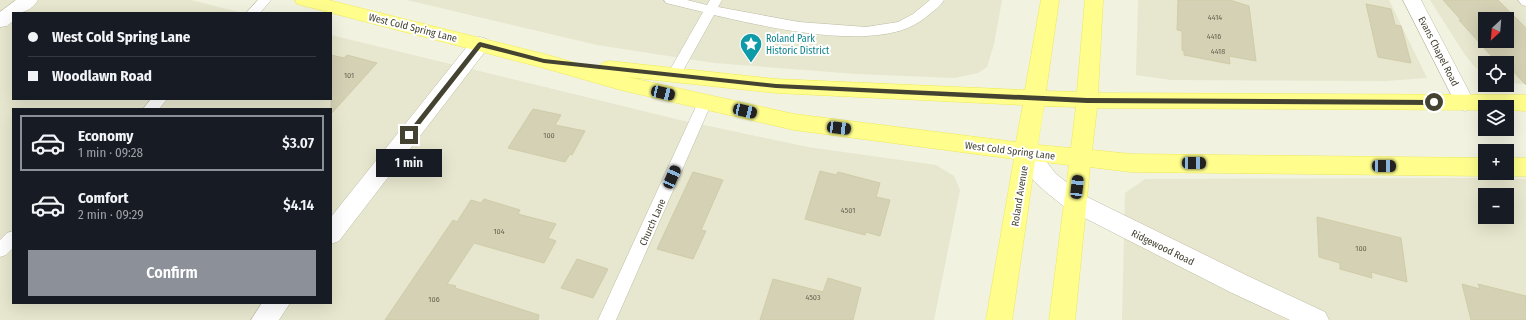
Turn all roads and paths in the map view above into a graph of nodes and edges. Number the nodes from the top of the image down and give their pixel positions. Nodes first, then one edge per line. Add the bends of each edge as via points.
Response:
1 (29, 0) edge
2 (266, 0) edge
3 (304, 0) edge
4 (670, 0) edge
5 (938, 0) edge
6 (1050, 0) edge
7 (1094, 0) edge
8 (1412, 0) edge
9 (1524, 0) edge
10 (1526, 2) edge
11 (713, 5) edge
12 (12, 12) edge
13 (12, 12) edge
14 (253, 12) edge
15 (0, 21) edge
16 (480, 44) junction
17 (544, 61) junction
18 (674, 75) junction
19 (1034, 97) junction
20 (159, 100) edge
21 (1087, 100) junction
22 (705, 102) junction
23 (1465, 103) junction
24 (1526, 103) edge
25 (151, 108) edge
26 (1026, 152) junction
27 (1080, 158) junction
28 (1478, 167) edge
29 (1514, 167) edge
30 (1526, 167) edge
31 (1075, 202) junction
32 (332, 233) edge
33 (12, 239) edge
34 (0, 250) edge
35 (276, 304) edge
36 (264, 320) edge
37 (607, 320) edge
38 (999, 320) edge
39 (1062, 320) edge
40 (1316, 320) edge

1 - 12 street
2 - 14 lane
3 - 16 main road, West Cold Spring Lane
4 - 11 lane
5 - 11 lane via 923,14 903,25 871,32 816,30 753,20
6 - 19 main road, Roland Avenue
7 - 21 main road
8 - 23 street, Evans Chapel Road
9 - 10 lane
11 - 18 lane
13 - 15 street
16 - 17 main road, West Cold Spring Lane
16 - 32 street
17 - 18 main road, West Cold Spring Lane
17 - 22 main road, West Cold Spring Lane via 621,83
18 - 19 main road, West Cold Spring Lane via 776,86
19 - 21 main road, West Cold Spring Lane
19 - 26 main road, Roland Avenue
20 - 25 lane
21 - 23 main road, West Cold Spring Lane
21 - 27 main road
22 - 26 main road, West Cold Spring Lane via 794,122
22 - 37 lane, Church Lane
23 - 24 main road, West Cold Spring Lane
26 - 27 main road, West Cold Spring Lane
26 - 31 street, Ridgewood Road via 1037,170 1054,188
26 - 38 main road, Roland Avenue
27 - 28 main road, West Cold Spring Lane via 1131,163
27 - 31 main road
29 - 30 main road
31 - 39 main road
31 - 40 street, Ridgewood Road
33 - 34 lane
35 - 36 street

